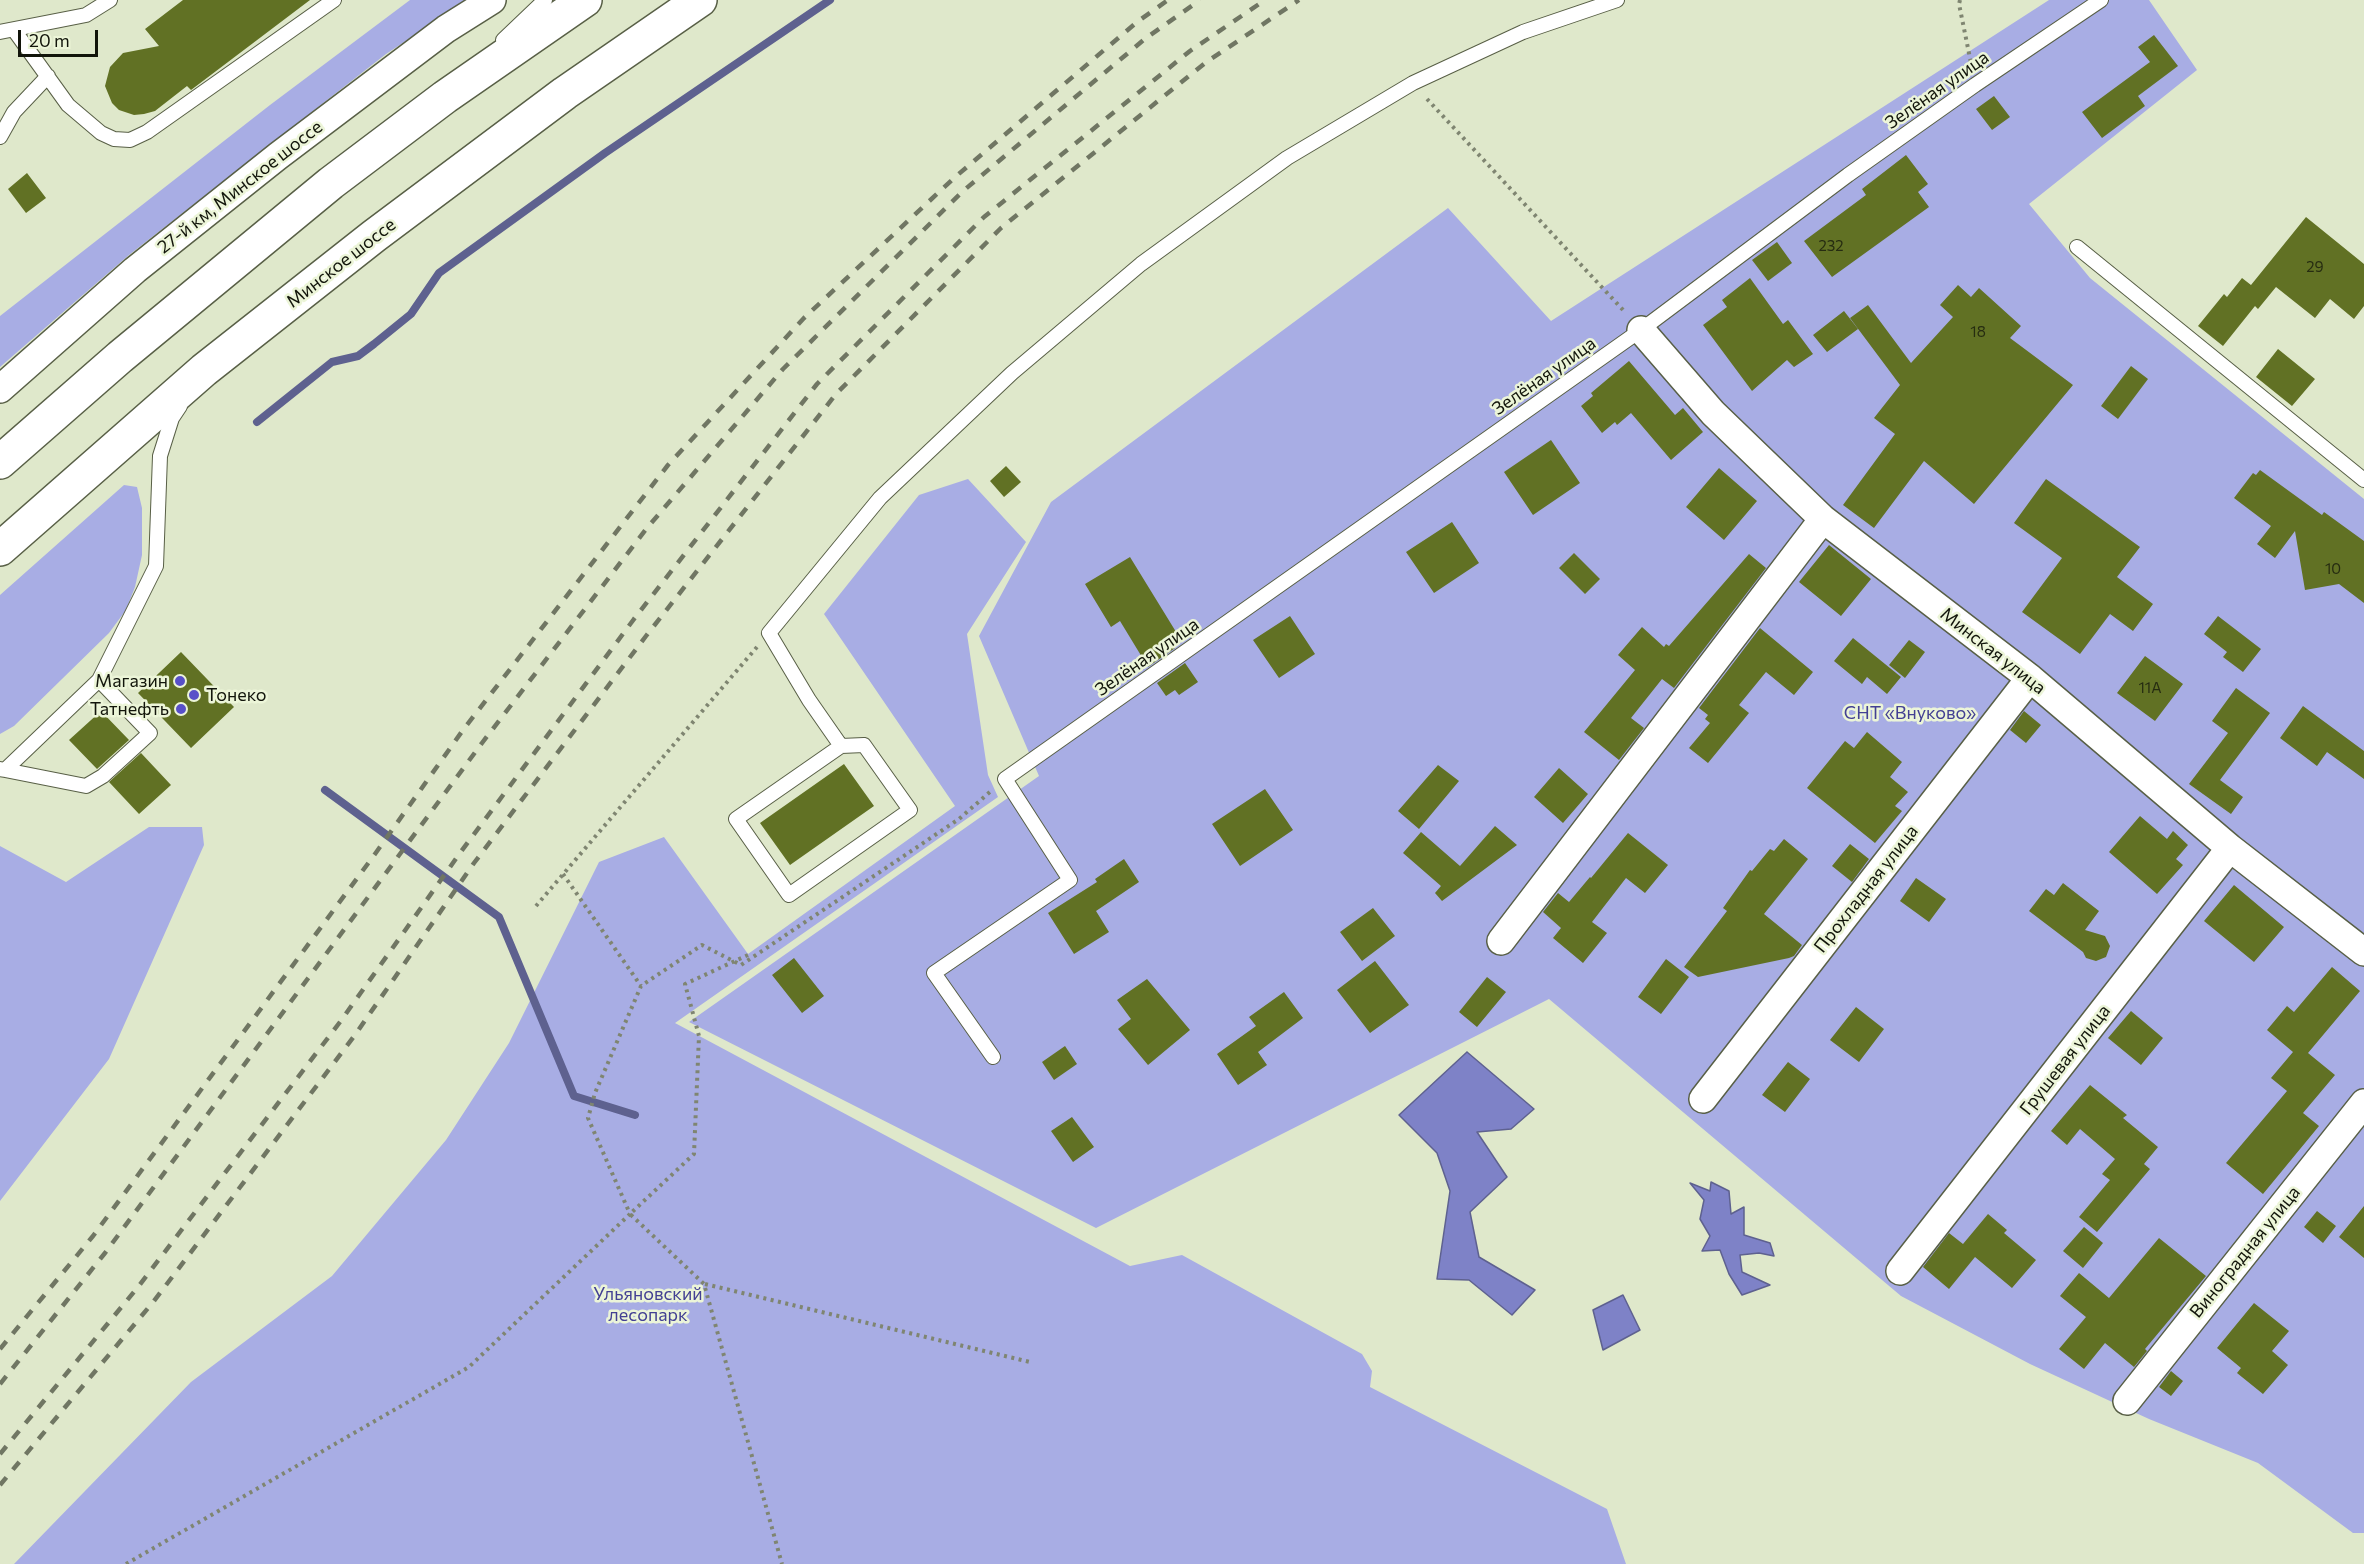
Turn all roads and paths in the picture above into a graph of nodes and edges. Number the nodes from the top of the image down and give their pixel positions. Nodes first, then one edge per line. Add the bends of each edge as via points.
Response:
1 (110, 0) edge
2 (334, 0) edge
3 (492, 0) edge
4 (545, 0) edge
5 (585, 0) edge
6 (700, 0) edge
7 (1617, 0) edge
8 (1960, 0) edge
9 (2101, 0) edge
10 (7, 31) edge
11 (48, 76) junction
12 (1413, 83) junction
13 (1975, 85) junction
14 (445, 97) junction
15 (0, 137) edge
16 (2077, 247) dead end
17 (1641, 330) junction
18 (204, 370) junction
19 (0, 389) edge
20 (0, 462) edge
21 (2364, 480) edge
22 (1823, 519) junction
23 (0, 549) edge
24 (769, 633) junction
25 (2030, 678) junction
26 (99, 680) junction
27 (841, 746) junction
28 (3, 769) edge
29 (1005, 779) junction
30 (2230, 848) junction
31 (563, 874) junction
32 (536, 906) dead end
33 (1502, 941) dead end
34 (2364, 952) edge
35 (748, 954) dead end
36 (641, 986) junction
37 (993, 1057) dead end
38 (1703, 1099) dead end
39 (2364, 1103) edge
40 (630, 1214) junction
41 (1900, 1271) dead end
42 (704, 1284) junction
43 (1030, 1362) dead end
44 (2127, 1401) dead end
45 (126, 1564) edge
46 (782, 1564) edge

1 - 10 lane via 86,15
2 - 11 lane via 147,132 130,140 114,140 101,133 68,105
3 - 19 street, 27-й км, Минское шоссе via 446,29 278,156 135,270
4 - 14 lane
5 - 14 highway
6 - 18 highway, Минское шоссе via 374,236
7 - 12 lane via 1523,32
8 - 13 path
9 - 13 lane, Зелёная улица
10 - 11 lane
11 - 15 lane via 14,112
12 - 17 path
12 - 24 lane via 1287,158 1168,244 1012,373 880,498
13 - 17 lane, Зелёная улица
14 - 20 highway via 294,213
16 - 21 lane
17 - 22 street, Минская улица via 1713,413
17 - 29 lane, Зелёная улица
18 - 23 highway, Минское шоссе
18 - 26 lane via 172,418 160,456 156,566
22 - 25 street, Минская улица
22 - 33 street
24 - 27 lane via 808,700
24 - 31 path
25 - 30 street, Минская улица
25 - 38 street, Прохладная улица
26 - 28 lane
26 - 28 lane via 150,733 103,776 86,786
27 - 27 lane via 736,819 789,895 910,810 864,745
29 - 36 path via 958,819 741,965 702,945
29 - 37 lane via 1070,880 934,973
30 - 34 street, Минская улица
30 - 41 street, Грушевая улица
31 - 32 path
31 - 36 path
35 - 40 path via 685,984 699,1036 694,1154
36 - 40 path via 588,1118
39 - 44 street, Виноградная улица
40 - 42 path
40 - 45 path via 469,1367
42 - 43 path
42 - 46 path

